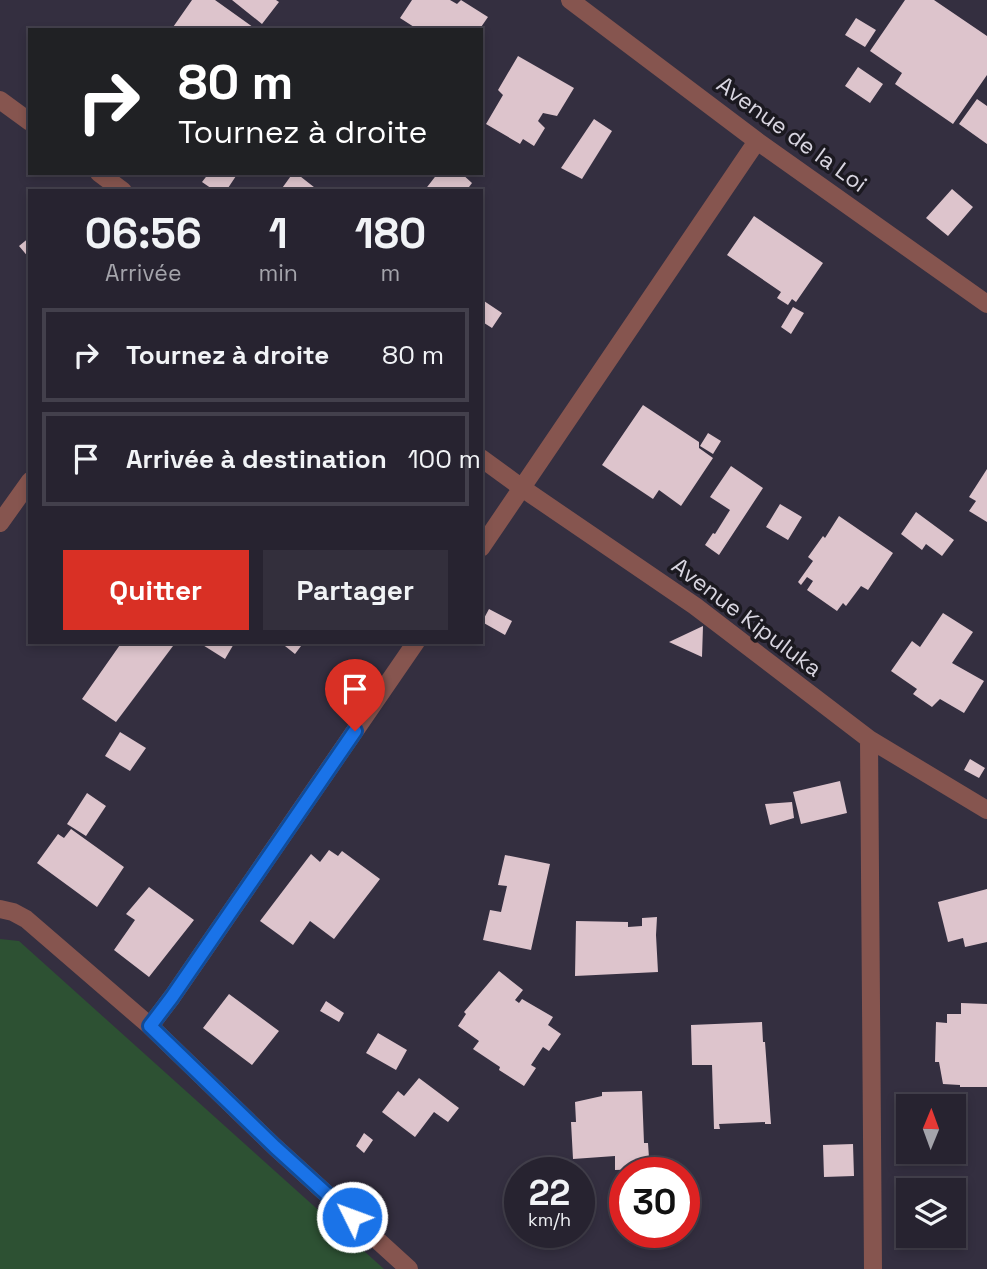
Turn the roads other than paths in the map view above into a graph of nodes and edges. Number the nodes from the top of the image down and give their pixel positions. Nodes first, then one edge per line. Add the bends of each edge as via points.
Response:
1 (570, 0) edge
2 (0, 100) edge
3 (28, 121) edge
4 (757, 141) junction
5 (102, 175) edge
6 (120, 189) edge
7 (987, 304) edge
8 (483, 459) edge
9 (28, 484) edge
10 (522, 488) junction
11 (0, 523) edge
12 (483, 545) edge
13 (415, 644) edge
14 (869, 739) junction
15 (987, 810) edge
16 (6, 910) edge
17 (150, 1026) junction
18 (410, 1269) edge
19 (873, 1269) edge

1 - 4 street, Avenue de la Loi
2 - 3 street
4 - 7 street, Avenue de la Loi
4 - 10 street
5 - 6 street
8 - 10 street, Avenue Kipuluka
9 - 11 street
10 - 12 street
10 - 14 street, Avenue Kipuluka via 695,606
13 - 17 street
14 - 15 street, Avenue Kipuluka
14 - 19 street
16 - 17 street via 26,919
17 - 18 street

